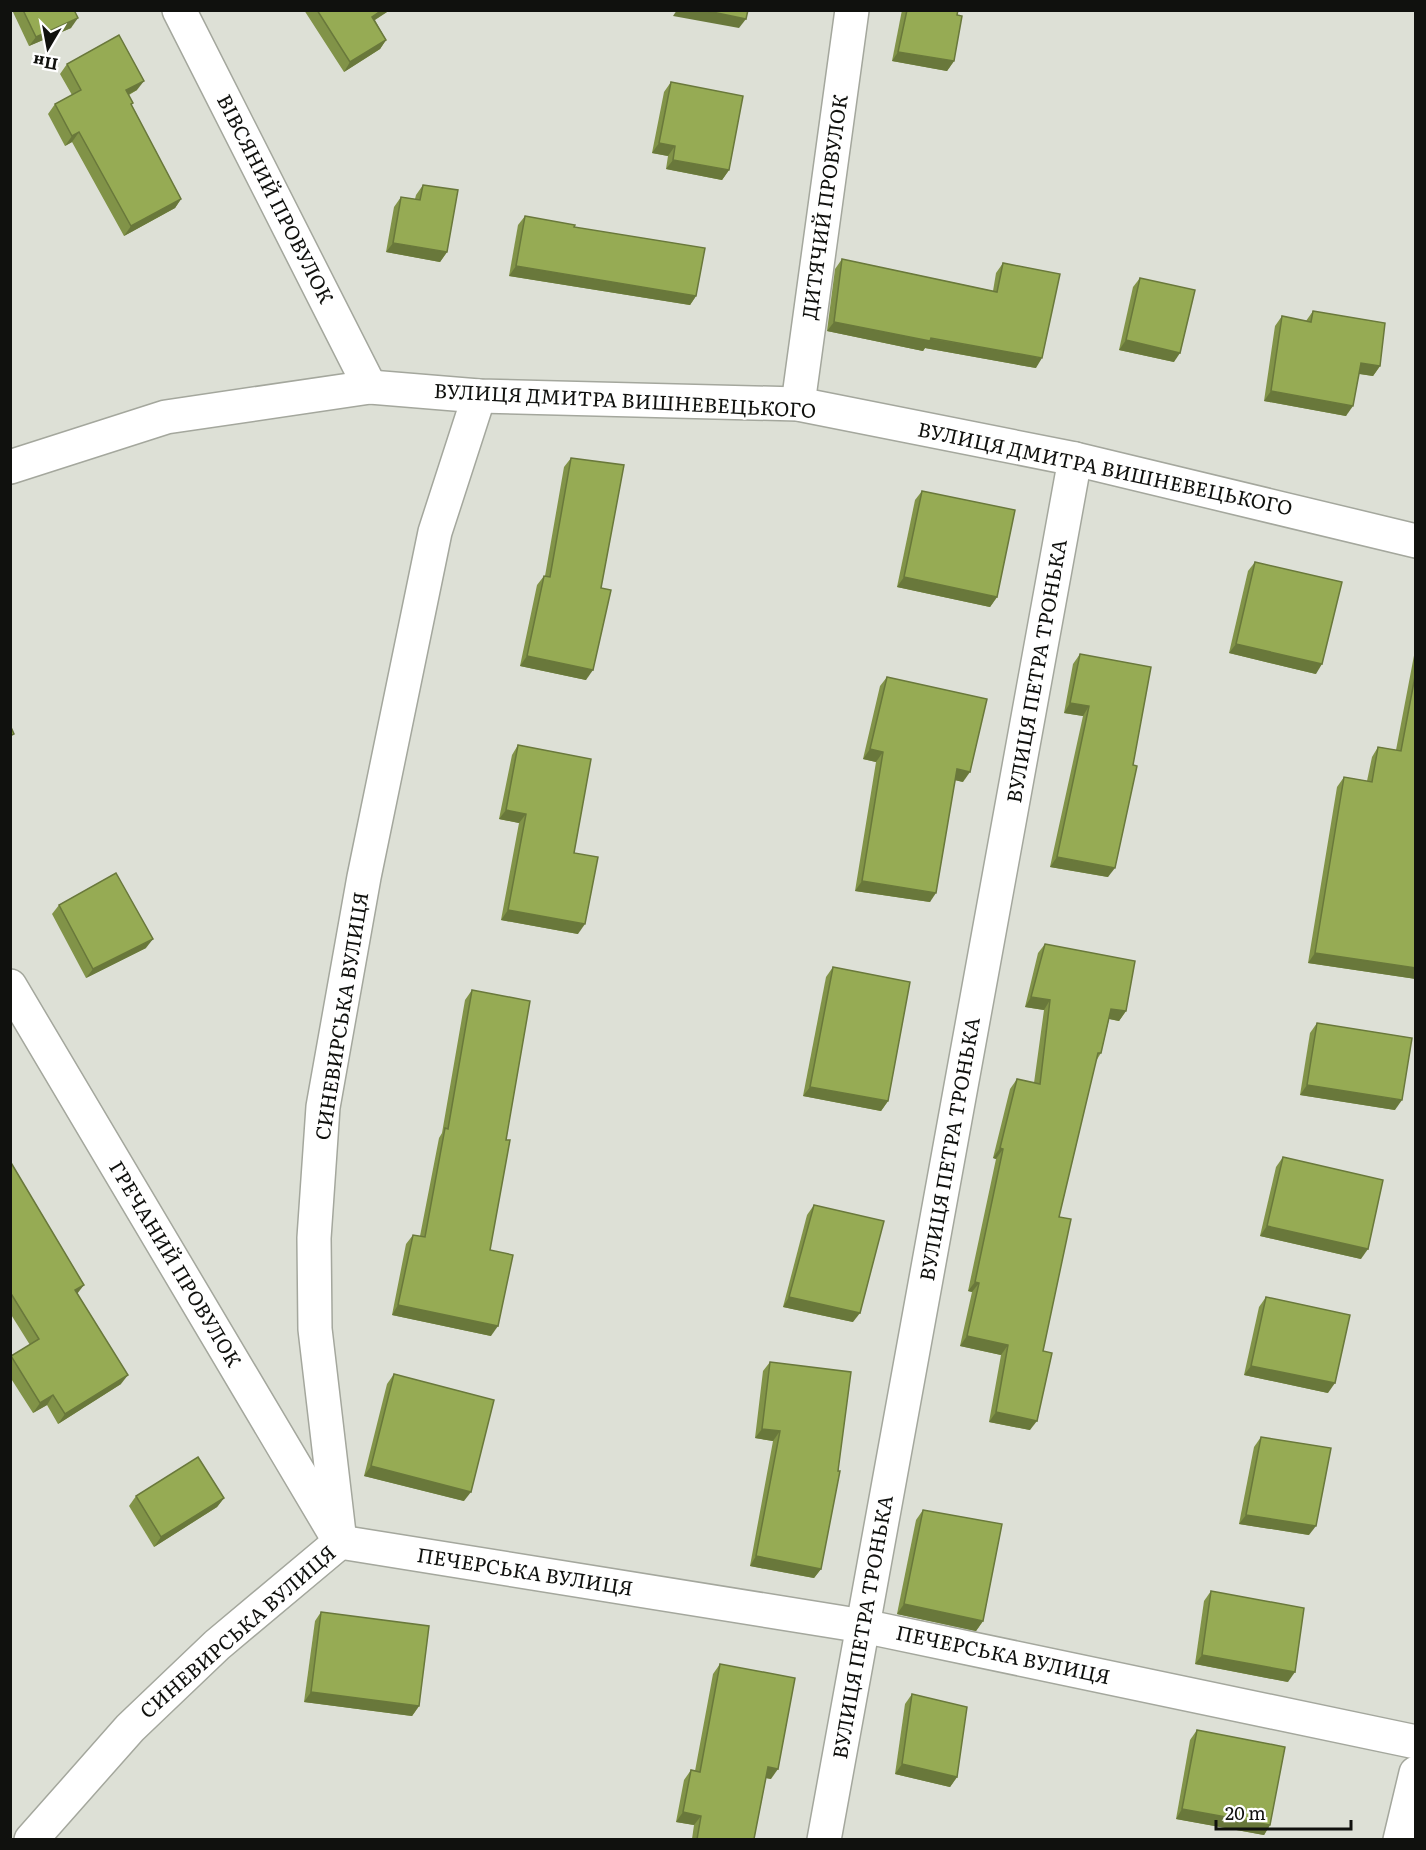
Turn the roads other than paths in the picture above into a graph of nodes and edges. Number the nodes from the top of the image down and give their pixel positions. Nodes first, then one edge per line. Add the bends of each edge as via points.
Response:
1 (179, 10) edge
2 (852, 10) edge
3 (370, 387) junction
4 (478, 396) junction
5 (798, 404) junction
6 (1075, 459) junction
7 (10, 467) edge
8 (1416, 542) edge
9 (10, 986) edge
10 (340, 1542) junction
11 (863, 1626) junction
12 (1416, 1742) edge
13 (1416, 1773) edge
14 (31, 1839) edge
15 (824, 1839) edge
16 (1400, 1839) edge

1 - 3 street, ВІВСЯНИЙ ПРОВУЛОК
2 - 5 street, ДИТЯЧИЙ ПРОВУЛОК
3 - 4 street, ВУЛИЦЯ ДМИТРА ВИШНЕВЕЦЬКОГО
3 - 7 street, ВУЛИЦЯ ДМИТРА ВИШНЕВЕЦЬКОГО via 166,417
4 - 5 street, ВУЛИЦЯ ДМИТРА ВИШНЕВЕЦЬКОГО
4 - 10 street, СИНЕВИРСЬКА ВУЛИЦЯ via 435,532 364,877 323,1107 314,1238 315,1329
5 - 6 street, ВУЛИЦЯ ДМИТРА ВИШНЕВЕЦЬКОГО
6 - 8 street, ВУЛИЦЯ ДМИТРА ВИШНЕВЕЦЬКОГО
6 - 11 street, ВУЛИЦЯ ПЕТРА ТРОНЬКА
9 - 10 street, ГРЕЧАНИЙ ПРОВУЛОК
10 - 11 street, ПЕЧЕРСЬКА ВУЛИЦЯ
10 - 14 street, СИНЕВИРСЬКА ВУЛИЦЯ via 217,1645 130,1728
11 - 12 street, ПЕЧЕРСЬКА ВУЛИЦЯ
11 - 15 street, ВУЛИЦЯ ПЕТРА ТРОНЬКА
13 - 16 street

